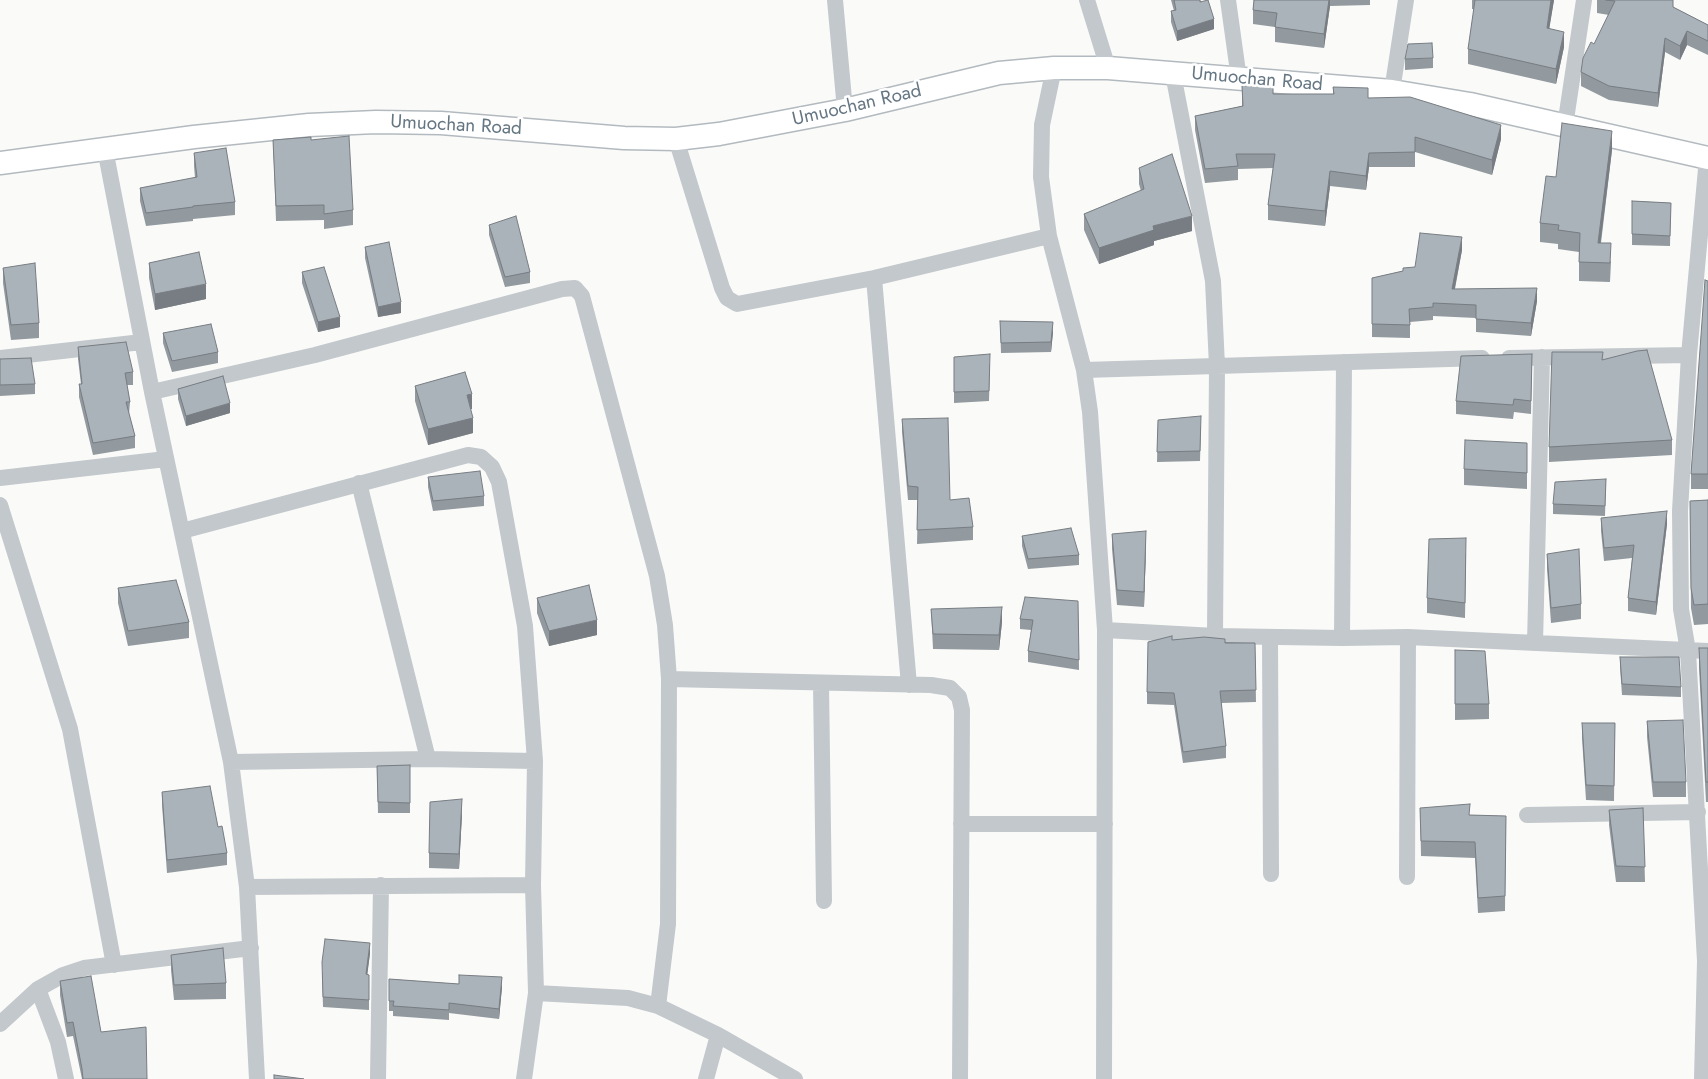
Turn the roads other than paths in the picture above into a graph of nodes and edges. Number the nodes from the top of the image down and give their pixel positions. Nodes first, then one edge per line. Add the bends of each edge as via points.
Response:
1 (835, 0) edge
2 (1087, 0) edge
3 (1228, 0) edge
4 (1406, 0) edge
5 (1584, 0) edge
6 (1054, 68) junction
7 (1108, 68) junction
8 (1173, 74) junction
9 (1239, 80) junction
10 (1392, 91) junction
11 (845, 110) junction
12 (1565, 126) junction
13 (676, 139) junction
14 (105, 149) junction
15 (1708, 158) edge
16 (0, 163) edge
17 (1049, 236) junction
18 (874, 278) junction
19 (142, 342) junction
20 (1689, 355) junction
21 (1542, 357) junction
22 (0, 358) edge
23 (1344, 362) junction
24 (1217, 366) junction
25 (1084, 370) junction
26 (152, 392) junction
27 (166, 459) junction
28 (0, 478) edge
29 (359, 483) junction
30 (0, 505) edge
31 (1699, 510) edge
32 (1680, 511) junction
33 (182, 531) junction
34 (1105, 630) junction
35 (1215, 636) junction
36 (1270, 637) junction
37 (1408, 637) junction
38 (1342, 638) junction
39 (1534, 643) junction
40 (1688, 651) junction
41 (1708, 651) edge
42 (669, 679) junction
43 (821, 683) junction
44 (909, 685) junction
45 (428, 759) junction
46 (535, 761) junction
47 (231, 762) junction
48 (1698, 812) junction
49 (1527, 815) dead end
50 (962, 824) junction
51 (1104, 824) junction
52 (1271, 874) dead end
53 (1408, 877) dead end
54 (381, 885) junction
55 (533, 886) junction
56 (247, 887) junction
57 (824, 901) dead end
58 (251, 948) junction
59 (1706, 961) edge
60 (114, 965) junction
61 (38, 989) junction
62 (536, 993) junction
63 (658, 1006) junction
64 (0, 1024) edge
65 (718, 1035) junction
66 (66, 1079) edge
67 (257, 1079) edge
68 (378, 1079) edge
69 (524, 1079) edge
70 (706, 1079) edge
71 (794, 1079) edge
72 (960, 1079) edge
73 (1104, 1079) edge
74 (1702, 1079) edge

1 - 11 street
2 - 7 street
3 - 9 street
4 - 10 street
5 - 12 street
6 - 7 street, Umuochan Road
6 - 11 street, Umuochan Road via 999,73
6 - 17 street via 1042,125 1041,176
7 - 8 street, Umuochan Road
8 - 9 street, Umuochan Road
8 - 24 street via 1213,281
9 - 10 street, Umuochan Road
10 - 12 street, Umuochan Road via 1470,104
11 - 13 street, Umuochan Road
12 - 15 street, Umuochan Road
13 - 14 street, Umuochan Road via 376,122 309,125
13 - 18 street via 727,298 737,304
14 - 16 street, Umuochan Road
14 - 19 street
15 - 20 street
17 - 18 street
17 - 25 street
18 - 44 street
19 - 22 street
19 - 26 street
20 - 21 street
20 - 32 street
21 - 23 street
21 - 39 street
23 - 24 street
23 - 38 street
24 - 25 street
24 - 35 street
25 - 34 street via 1090,412
26 - 27 street
26 - 42 street via 575,288 582,296 657,576
27 - 28 street
27 - 33 street
29 - 33 street
29 - 45 street
29 - 46 street via 468,455 481,457 492,467 498,482 525,626
30 - 60 street via 70,729
31 - 32 street
32 - 40 street via 1681,609
33 - 47 street
34 - 35 street
34 - 51 street
35 - 36 street
36 - 38 street
36 - 52 street
37 - 38 street
37 - 39 street
37 - 53 street
39 - 40 street
40 - 41 street
40 - 48 street
42 - 43 street
42 - 63 street via 668,924
43 - 44 street
43 - 57 street
44 - 50 street via 950,688 959,697 962,710
45 - 46 street
45 - 47 street
46 - 55 street
47 - 56 street
48 - 49 street
48 - 59 street
50 - 51 street
50 - 72 street
51 - 73 street
54 - 55 street
54 - 56 street
54 - 68 street
55 - 62 street
56 - 58 street
58 - 60 street
58 - 67 street
59 - 74 street
60 - 61 street via 84,968 62,975
61 - 64 street
61 - 66 street via 58,1042
62 - 63 street via 628,998
62 - 69 street
63 - 65 street
65 - 70 street
65 - 71 street

